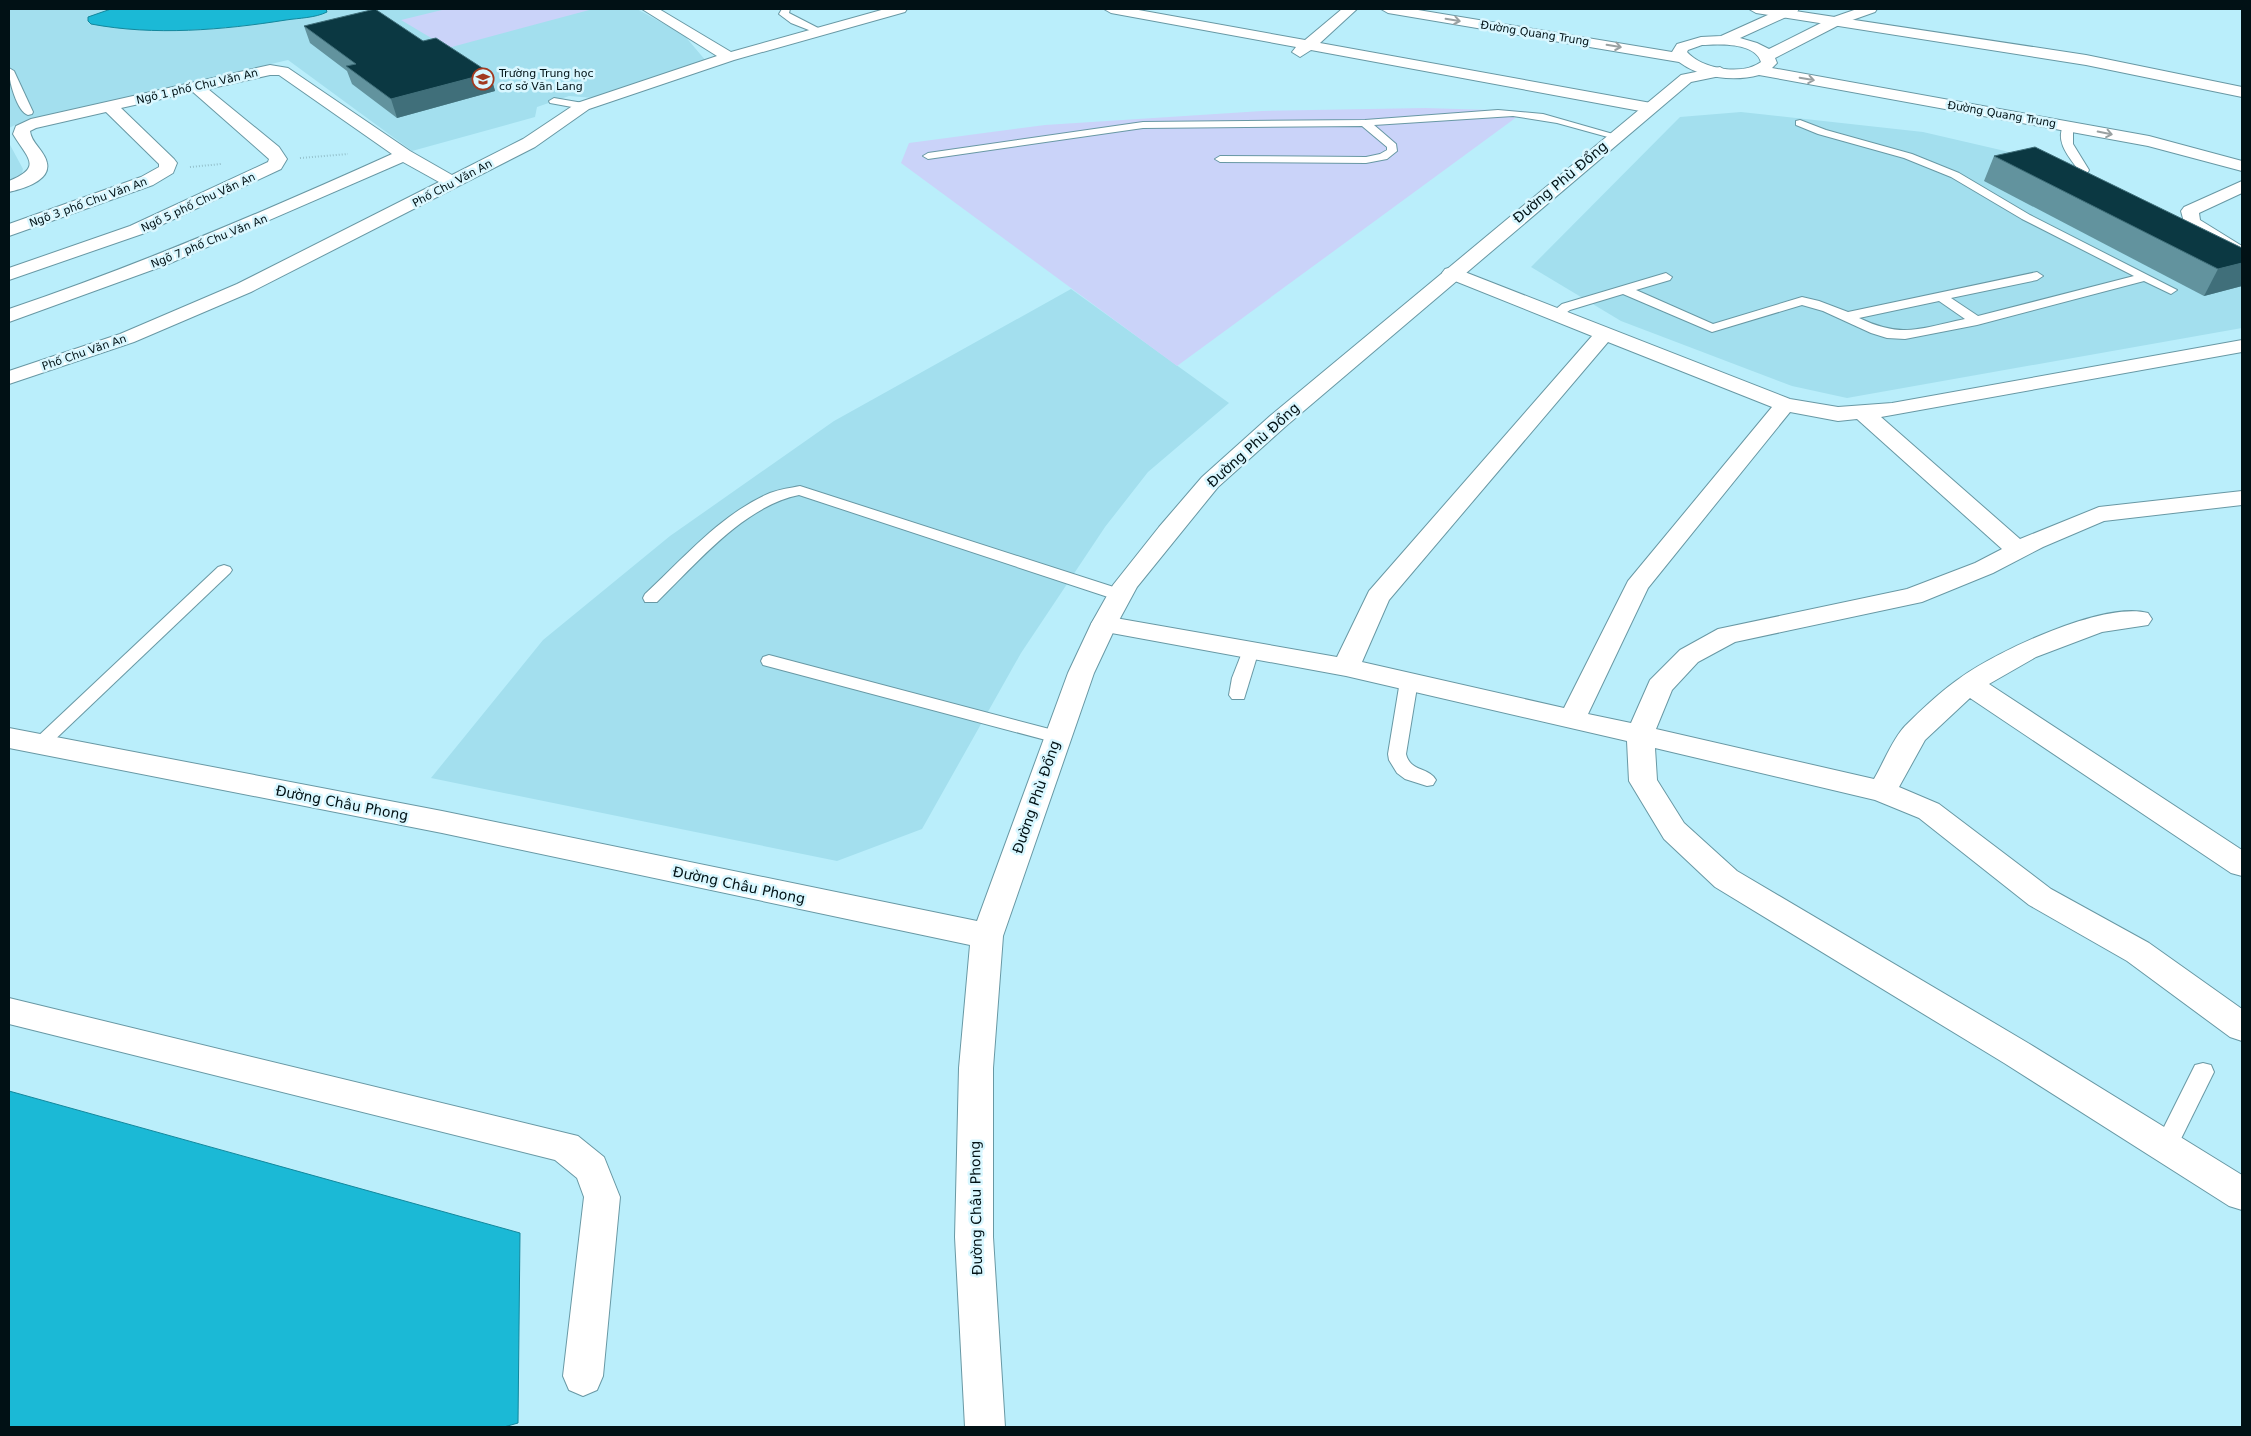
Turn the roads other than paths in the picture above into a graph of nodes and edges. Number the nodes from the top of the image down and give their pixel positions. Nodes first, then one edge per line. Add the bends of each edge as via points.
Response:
1 (649, 9) edge
2 (786, 9) edge
3 (900, 9) edge
4 (1111, 9) edge
5 (1350, 9) edge
6 (1388, 9) edge
7 (1468, 9) edge
8 (1756, 9) edge
9 (1870, 9) edge
10 (1787, 11) edge
11 (1836, 21) junction
12 (819, 31) junction
13 (1723, 40) junction
14 (1310, 44) junction
15 (729, 57) junction
16 (1295, 57) dead end
17 (1685, 61) junction
18 (1765, 61) junction
19 (9, 71) edge
20 (195, 86) junction
21 (2242, 92) edge
22 (554, 101) dead end
23 (110, 106) junction
24 (582, 106) junction
25 (1651, 108) junction
26 (28, 112) dead end
27 (2088, 114) dead end
28 (1365, 123) junction
29 (1800, 123) dead end
30 (2068, 126) junction
31 (1615, 136) junction
32 (404, 155) junction
33 (928, 156) dead end
34 (1220, 158) dead end
35 (2242, 166) edge
36 (2084, 170) edge
37 (452, 182) junction
38 (2242, 186) edge
39 (9, 187) edge
40 (9, 230) edge
41 (2242, 254) edge
42 (1452, 273) junction
43 (9, 274) edge
44 (2037, 276) dead end
45 (1666, 277) dead end
46 (2145, 277) junction
47 (1625, 290) junction
48 (2171, 290) dead end
49 (1940, 296) junction
50 (1556, 314) junction
51 (9, 316) edge
52 (1849, 316) junction
53 (1977, 321) junction
54 (1604, 333) junction
55 (2242, 346) edge
56 (9, 378) edge
57 (1785, 405) junction
58 (1862, 412) junction
59 (2242, 498) edge
60 (2018, 550) junction
61 (224, 570) dead end
62 (1120, 595) junction
63 (651, 598) dead end
64 (2140, 619) dead end
65 (1104, 624) junction
66 (1251, 650) junction
67 (769, 661) dead end
68 (1346, 667) junction
69 (1409, 682) junction
70 (1969, 684) junction
71 (1238, 695) dead end
72 (1572, 719) junction
73 (1640, 734) junction
74 (1057, 737) junction
75 (9, 738) edge
76 (40, 744) junction
77 (1427, 780) dead end
78 (1882, 791) junction
79 (2242, 865) edge
80 (987, 936) junction
81 (9, 1011) edge
82 (2242, 1027) edge
83 (2203, 1072) dead end
84 (2166, 1146) junction
85 (2242, 1194) edge
86 (583, 1376) dead end
87 (985, 1427) edge

1 - 15 street
2 - 12 lane via 784,14 794,21
3 - 12 street, Phố Chu Văn An
4 - 14 street
5 - 14 street
6 -> 17 street, Đường Quang Trung
7 - 17 street, Đường Quang Trung
8 - 10 street
9 - 11 street
10 - 11 street
10 - 13 street
11 - 18 street
11 - 21 street via 2096,62
12 - 15 street, Phố Chu Văn An
13 - 17 street via 1701,41
13 - 18 street via 1750,46
14 - 16 street
14 - 25 street
15 - 24 street, Phố Chu Văn An
17 - 18 street via 1720,72 1742,73
17 - 25 street, Đường Phù Đổng
18 - 27 street, Đường Quang Trung
18 -> 30 street, Đường Quang Trung
19 - 26 lane
20 - 23 street, Ngõ 1 phố Chu Văn An
20 - 32 street, Ngõ 1 phố Chu Văn An via 255,72 283,71
20 - 43 street, Ngõ 5 phố Chu Văn An via 273,151 278,159 276,165 136,230
22 - 24 lane
23 - 39 street, Ngõ 1 phố Chu Văn An via 31,124 22,129 39,162 38,171 31,178
23 - 40 street, Ngõ 3 phố Chu Văn An via 168,163 167,169 147,181
24 - 37 street, Phố Chu Văn An via 529,143
25 - 31 street, Đường Phù Đổng
28 - 31 lane via 1518,112
28 - 33 lane via 1143,125
28 - 34 lane via 1392,146 1392,151 1383,157 1366,160
29 - 46 lane via 1908,156 1955,175 2026,217
30 -> 35 street, Đường Quang Trung via 2158,143
30 - 36 lane via 2065,132 2072,156
31 - 42 street, Đường Phù Đổng
32 - 37 street, Ngõ 1 phố Chu Văn An
32 - 51 street, Ngõ 7 phố Chu Văn An via 276,214 84,291
37 - 56 street, Phố Chu Văn An via 244,288 127,338
38 - 41 street via 2200,205 2190,211 2189,216 2191,222
42 - 50 street
42 - 62 street, Đường Phù Đổng via 1210,482
44 - 49 lane
45 - 47 lane
46 - 48 lane
46 - 53 lane
47 - 50 lane via 1566,307
47 - 52 lane via 1712,328 1802,301 1814,302
49 - 52 lane
49 - 53 lane
50 - 54 street
52 - 53 lane via 1878,331 1897,336
54 - 57 street
54 - 68 street via 1378,597
55 - 58 street via 1892,410
57 - 58 street via 1838,414
57 - 72 street via 1637,586
58 - 60 street
59 - 60 street via 2099,514
60 - 73 street via 1984,568 1913,596 1727,635 1689,656 1660,686
61 - 76 lane
62 - 63 lane via 800,490 775,496 754,507
62 - 65 street, Đường Phù Đổng
64 - 70 street via 2090,627 2027,651
65 - 66 street
65 - 74 street, Đường Phù Đổng
66 - 68 street
66 - 71 lane via 1240,678
67 - 74 lane
68 - 69 street
69 - 72 street
69 - 77 lane via 1396,754 1407,772
70 - 78 street via 1914,734
70 - 79 street
72 - 73 street
73 - 78 street
73 - 84 street via 1643,781 1674,831 1726,879
74 - 80 street, Đường Phù Đổng
75 - 76 street, Đường Châu Phong
76 - 80 street, Đường Châu Phong via 442,822
78 - 82 street via 1930,811 2040,897 2138,952
80 - 87 street, Đường Châu Phong via 976,1068 974,1237
81 - 86 street via 565,1146 591,1168 602,1197
83 - 84 lane
84 - 85 street

